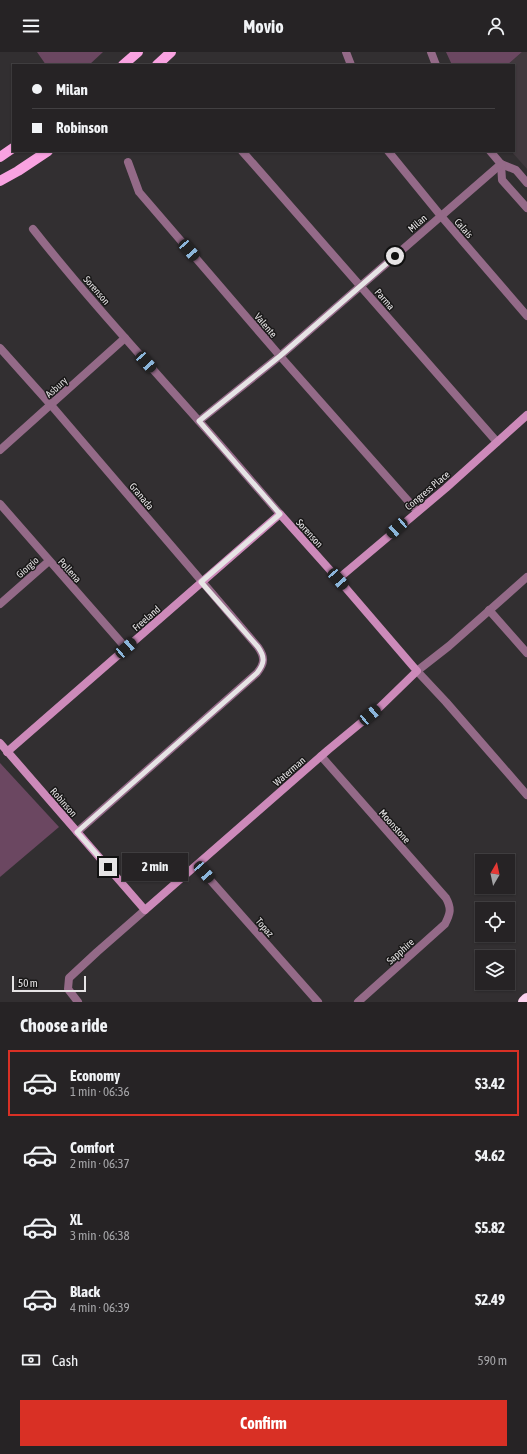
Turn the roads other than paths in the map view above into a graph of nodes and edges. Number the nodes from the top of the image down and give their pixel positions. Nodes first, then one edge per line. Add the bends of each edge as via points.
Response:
1 (138, 52) edge
2 (171, 52) edge
3 (346, 52) edge
4 (431, 52) edge
5 (124, 64) edge
6 (158, 64) edge
7 (351, 64) edge
8 (436, 64) edge
9 (12, 149) edge
10 (46, 152) edge
11 (243, 152) edge
12 (389, 152) edge
13 (491, 152) edge
14 (0, 157) edge
15 (128, 162) dead end
16 (501, 164) junction
17 (0, 181) edge
18 (527, 183) edge
19 (527, 208) edge
20 (441, 216) junction
21 (34, 229) dead end
22 (361, 286) junction
23 (527, 316) edge
24 (125, 338) junction
25 (0, 348) edge
26 (280, 356) junction
27 (51, 405) junction
28 (527, 415) edge
29 (199, 421) junction
30 (497, 442) junction
31 (0, 450) edge
32 (0, 504) edge
33 (417, 511) junction
34 (280, 514) junction
35 (49, 561) junction
36 (527, 577) edge
37 (338, 579) junction
38 (201, 582) junction
39 (0, 604) edge
40 (489, 610) junction
41 (126, 648) junction
42 (527, 653) edge
43 (417, 671) junction
44 (0, 744) edge
45 (7, 752) junction
46 (321, 756) junction
47 (527, 795) edge
48 (77, 832) junction
49 (197, 865) junction
50 (145, 910) junction
51 (450, 910) joint
52 (527, 999) edge
53 (78, 1002) edge
54 (318, 1002) edge
55 (358, 1002) edge
56 (524, 1002) edge

1 - 5 main road
2 - 6 main road
3 - 7 street
4 - 8 street
9 - 14 main road
10 - 17 main road
11 - 22 street, Parma
12 - 20 street, Calais
13 - 16 street
15 - 26 street, Valente via 139,192
16 - 18 street via 516,170
16 - 19 street via 502,180
16 - 20 street, Milan
20 - 22 street, Milan
20 - 23 street, Calais
21 - 24 street, Sorenson
22 - 26 street, Milan
22 - 30 street, Parma
24 - 27 street, Asbury
24 - 29 street, Sorenson
25 - 27 street, Granada
26 - 29 street, Milan
26 - 33 street, Valente
27 - 31 street, Asbury
27 - 38 street, Granada
28 - 30 street, Congress Place
29 - 34 street, Sorenson
30 - 33 street, Congress Place
32 - 35 street, Pollena
33 - 37 street, Congress Place
34 - 37 street, Sorenson
34 - 38 street, Freeland
35 - 39 street, Giorgio
35 - 41 street, Pollena
36 - 40 street, Waterman
37 - 43 street, Sorenson
38 - 41 street, Freeland
38 - 48 street, Granada via 258,647 263,654 262,667
40 - 42 street
40 - 43 street, Waterman
41 - 45 street, Freeland
43 - 46 street, Waterman via 380,707
43 - 47 street, Sorenson
44 - 45 street, Robinson
45 - 48 street, Robinson
46 - 49 street, Waterman
46 - 51 street, Moonstone via 446,898
48 - 50 street, Robinson
49 - 50 street, Waterman
49 - 54 street, Topaz
50 - 53 street, Waterman via 69,978 68,989
51 - 55 street, Sapphire via 445,924
52 - 56 highway

